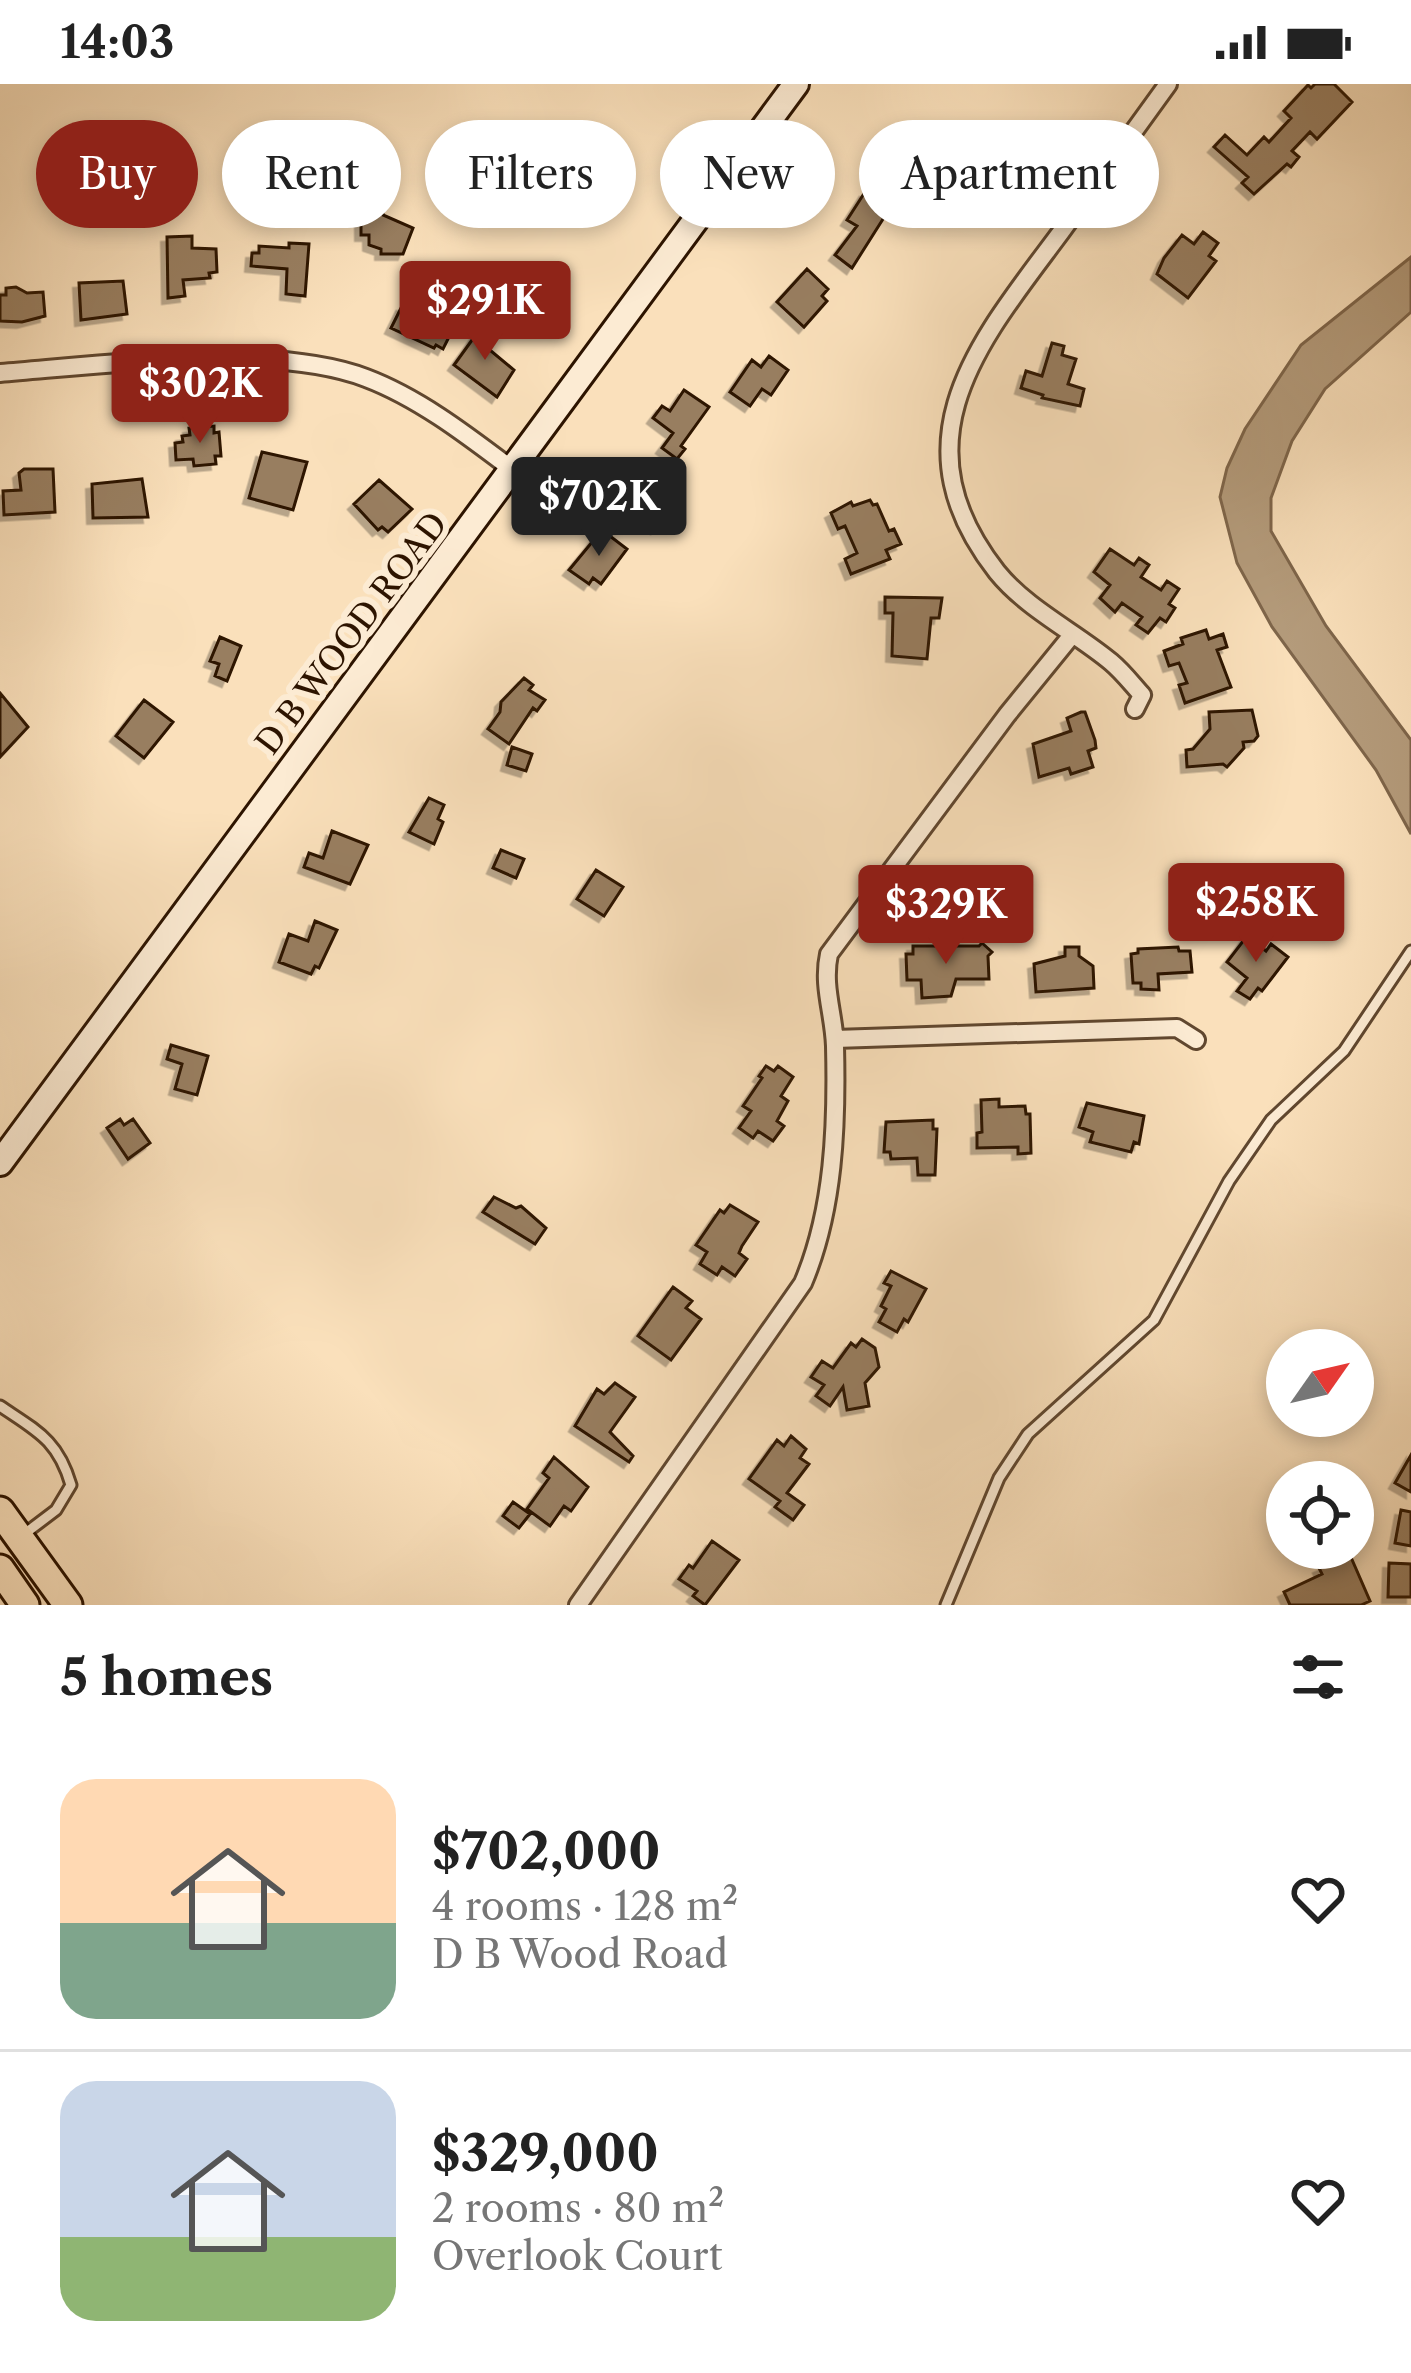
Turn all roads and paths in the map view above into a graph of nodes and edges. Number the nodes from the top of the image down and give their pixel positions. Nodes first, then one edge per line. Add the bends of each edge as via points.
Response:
1 (796, 84) edge
2 (1168, 84) edge
3 (0, 373) edge
4 (513, 470) junction
5 (1072, 635) junction
6 (1135, 710) dead end
7 (1411, 951) edge
8 (835, 1039) junction
9 (1196, 1040) dead end
10 (0, 1163) edge
11 (0, 1406) edge
12 (0, 1511) edge
13 (19, 1538) junction
14 (0, 1569) edge
15 (25, 1605) edge
16 (68, 1605) edge
17 (578, 1605) edge
18 (946, 1605) edge

1 - 4 main road, D B WOOD ROAD
2 - 5 street via 995,320 953,408 951,461 971,533 1000,575
3 - 4 street via 303,362 407,398
4 - 10 main road, D B WOOD ROAD
5 - 6 street via 1142,695
5 - 8 street via 829,954
7 - 18 lane via 1345,1051 1250,1150 1154,1320 1028,1435 998,1478
8 - 9 street via 1177,1028
8 - 17 street via 826,1213 803,1283
11 - 13 lane via 51,1441 71,1485 56,1510
12 - 13 main road
13 - 16 main road
14 - 15 main road

